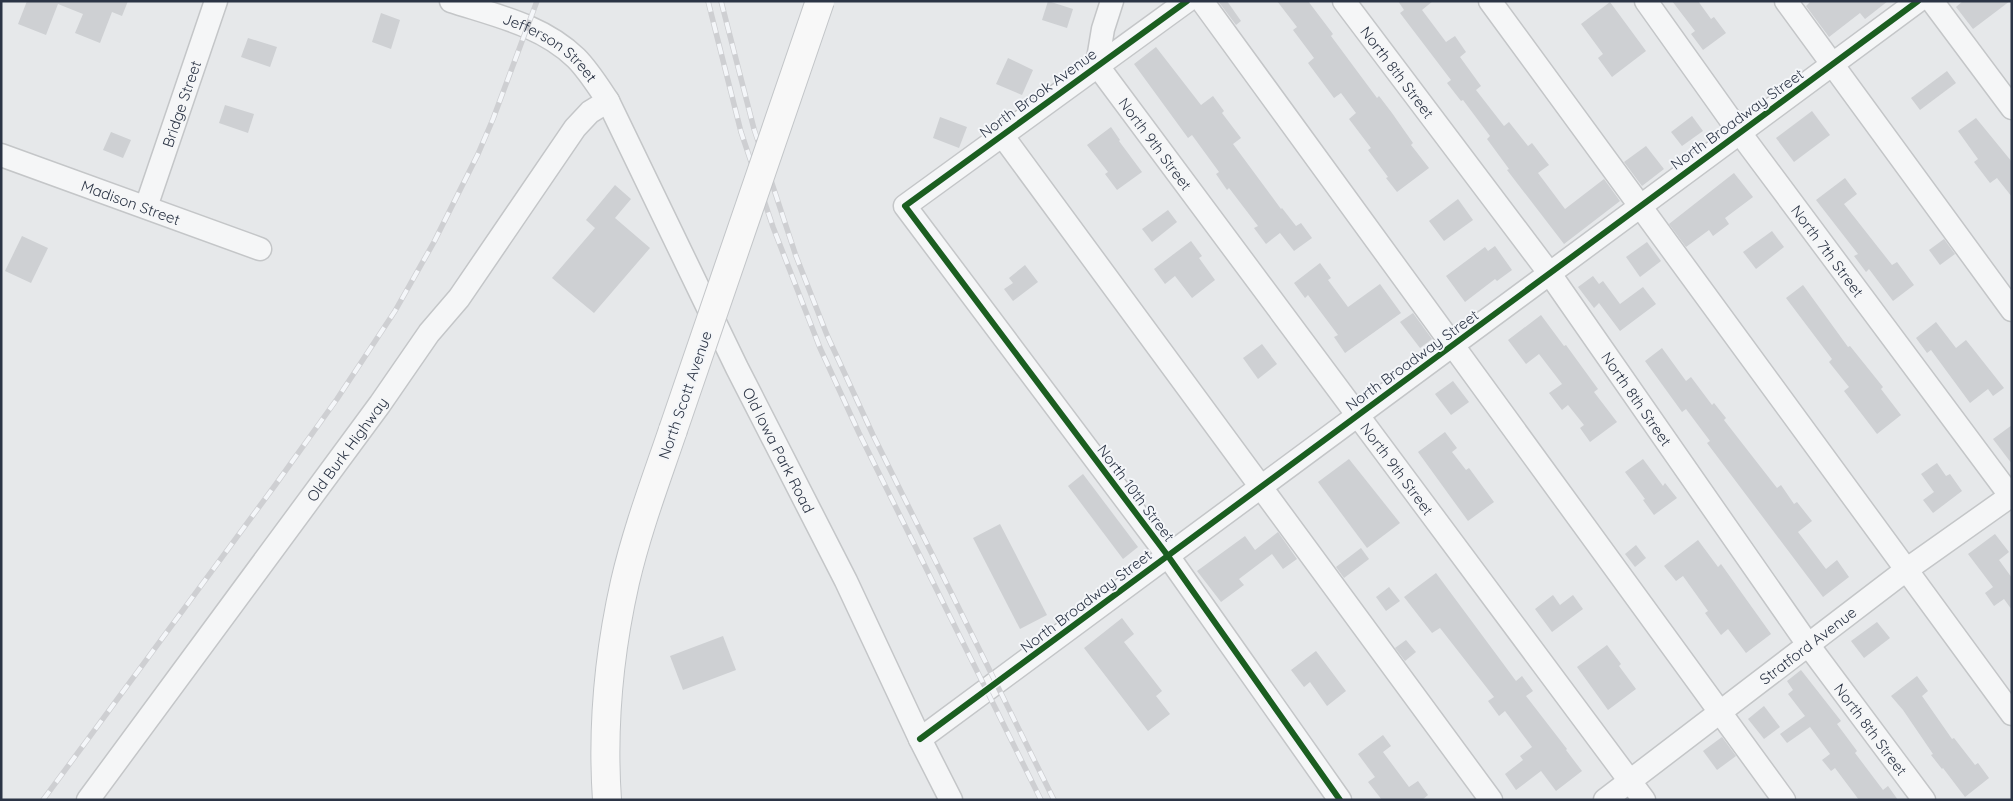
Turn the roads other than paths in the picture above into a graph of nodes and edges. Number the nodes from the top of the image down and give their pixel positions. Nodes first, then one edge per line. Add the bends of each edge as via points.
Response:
1 (216, 1) edge
2 (451, 1) edge
3 (820, 1) edge
4 (1112, 1) edge
5 (1187, 1) edge
6 (1202, 1) edge
7 (1344, 1) edge
8 (1490, 1) edge
9 (1646, 1) edge
10 (1786, 1) edge
11 (1918, 1) edge
12 (1932, 1) edge
13 (1097, 65) junction
14 (1832, 65) junction
15 (608, 101) junction
16 (2012, 108) edge
17 (1740, 133) junction
18 (1002, 135) junction
19 (1, 155) edge
20 (905, 206) joint
21 (146, 207) junction
22 (1640, 207) junction
23 (260, 249) dead end
24 (1550, 274) junction
25 (2012, 310) edge
26 (1453, 345) junction
27 (1358, 415) junction
28 (1261, 487) junction
29 (2011, 496) edge
30 (1168, 556) junction
31 (1906, 570) junction
32 (1809, 646) junction
33 (1721, 712) junction
34 (2012, 714) edge
35 (920, 739) junction
36 (1630, 782) junction
37 (88, 800) edge
38 (607, 800) edge
39 (951, 800) edge
40 (1340, 800) edge
41 (1490, 800) edge
42 (1605, 800) edge
43 (1644, 800) edge
44 (1784, 800) edge
45 (1924, 800) edge

1 - 21 street, Bridge Street
2 - 15 street, Jefferson Street via 545,34 575,57
3 - 38 main road, North Scott Avenue, bridge via 628,571 611,653 607,706
4 - 13 street
5 - 13 street, North Brook Avenue
6 - 26 street
7 - 24 street, North 8th Street
8 - 22 street
9 - 17 street, North 7th Street
10 - 14 street
11 - 14 street, North Broadway Street
12 - 16 street
13 - 18 street, North Brook Avenue
13 - 27 street, North 9th Street
14 - 17 street, North Broadway Street
14 - 25 street
15 - 35 street, Old Iowa Park Road via 737,368 846,581
15 - 37 street, Old Burk Highway via 590,112 575,128 459,298 430,333
17 - 22 street, North Broadway Street
17 - 29 street, North 7th Street
18 - 20 street, North Brook Avenue
18 - 28 street
19 - 21 street, Madison Street
20 - 30 street, North 10th Street
21 - 23 street, Madison Street
22 - 24 street, North Broadway Street
22 - 31 street
24 - 26 street, North Broadway Street
24 - 32 street, North 8th Street
26 - 27 street, North Broadway Street
26 - 33 street
27 - 28 street, North Broadway Street
27 - 36 street, North 9th Street
28 - 30 street, North Broadway Street
28 - 41 street
29 - 31 street, Stratford Avenue
30 - 35 street, North Broadway Street
30 - 40 street, North 10th Street
31 - 32 street, Stratford Avenue
31 - 34 street
32 - 33 street, Stratford Avenue
32 - 45 street, North 8th Street
33 - 36 street, Stratford Avenue
33 - 44 street
35 - 39 street, Old Iowa Park Road
36 - 42 street, Stratford Avenue
36 - 43 street, North 9th Street

